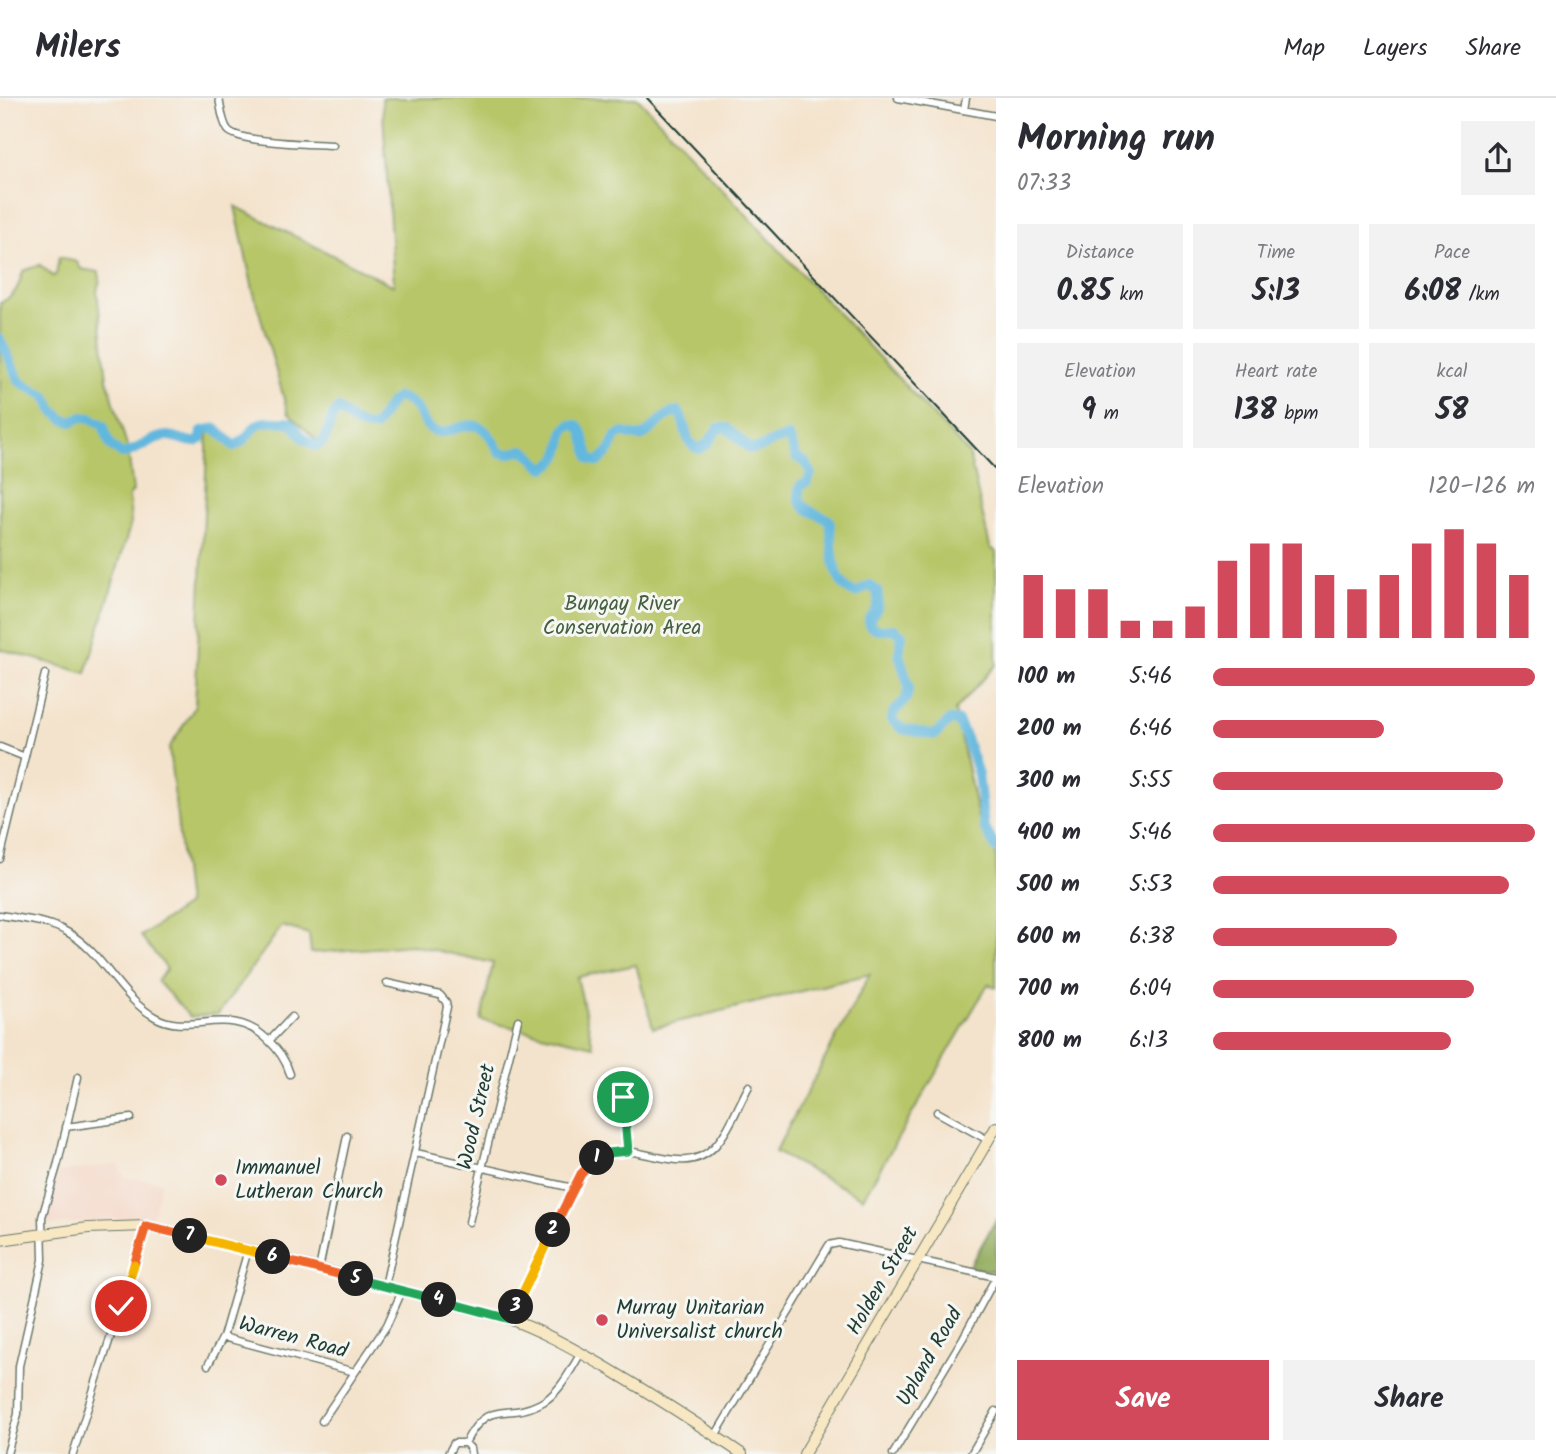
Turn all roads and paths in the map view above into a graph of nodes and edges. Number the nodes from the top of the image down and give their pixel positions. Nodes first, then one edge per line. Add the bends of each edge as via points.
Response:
1 (219, 98) edge
2 (898, 98) edge
3 (965, 98) edge
4 (964, 110) junction
5 (996, 116) edge
6 (333, 145) dead end
7 (44, 674) dead end
8 (0, 747) edge
9 (24, 757) junction
10 (0, 856) edge
11 (0, 915) edge
12 (387, 983) dead end
13 (292, 1017) dead end
14 (518, 1020) dead end
15 (269, 1041) junction
16 (290, 1074) dead end
17 (631, 1076) dead end
18 (78, 1077) dead end
19 (749, 1086) dead end
20 (937, 1112) dead end
21 (131, 1118) dead end
22 (66, 1127) junction
23 (996, 1127) edge
24 (347, 1136) dead end
25 (988, 1140) junction
26 (628, 1151) junction
27 (415, 1153) junction
28 (483, 1168) junction
29 (573, 1188) junction
30 (469, 1222) dead end
31 (146, 1226) junction
32 (42, 1235) junction
33 (0, 1240) edge
34 (248, 1250) junction
35 (918, 1260) junction
36 (318, 1269) junction
37 (996, 1277) edge
38 (385, 1286) junction
39 (401, 1290) junction
40 (510, 1319) junction
41 (223, 1337) junction
42 (581, 1353) junction
43 (208, 1365) dead end
44 (355, 1372) junction
45 (996, 1411) edge
46 (322, 1421) dead end
47 (715, 1436) junction
48 (465, 1443) junction
49 (7, 1454) edge
50 (73, 1454) edge
51 (448, 1454) edge
52 (471, 1454) edge
53 (742, 1454) edge
54 (804, 1454) edge
55 (893, 1454) edge
56 (971, 1454) edge

1 - 6 street via 225,125 233,134
2 - 4 street
3 - 4 street
4 - 5 street
7 - 9 street
8 - 9 street
9 - 10 street
11 - 15 street via 68,932 157,1018 240,1023
12 - 27 street via 436,994 446,1002
13 - 15 street
14 - 28 street, Wood Street
15 - 16 street
17 - 26 street via 623,1097
18 - 22 street
19 - 26 street via 717,1144 701,1156 677,1160
20 - 25 street
21 - 22 street
22 - 32 street via 42,1217
23 - 25 main road, Holden Street
24 - 36 street
25 - 35 main road, Holden Street
26 - 29 street via 598,1157
27 - 28 street
27 - 38 street
28 - 29 street
28 - 30 street, Wood Street
29 - 40 street
31 - 32 main road via 88,1227
31 - 34 main road
31 - 50 street
32 - 33 main road
32 - 49 street via 44,1260 21,1356 18,1414
34 - 36 main road
34 - 41 street
35 - 37 street
35 - 47 street via 839,1243 829,1245
35 - 54 main road, Holden Street
36 - 38 main road
37 - 55 street, Upland Road
38 - 39 main road
39 - 40 main road
39 - 44 street via 387,1325
40 - 42 main road
41 - 43 street
41 - 44 street, Warren Road
42 - 47 main road
42 - 48 street via 560,1386 542,1403 487,1415
44 - 46 street
45 - 56 street
47 - 53 main road
48 - 51 street via 454,1443
48 - 52 street

